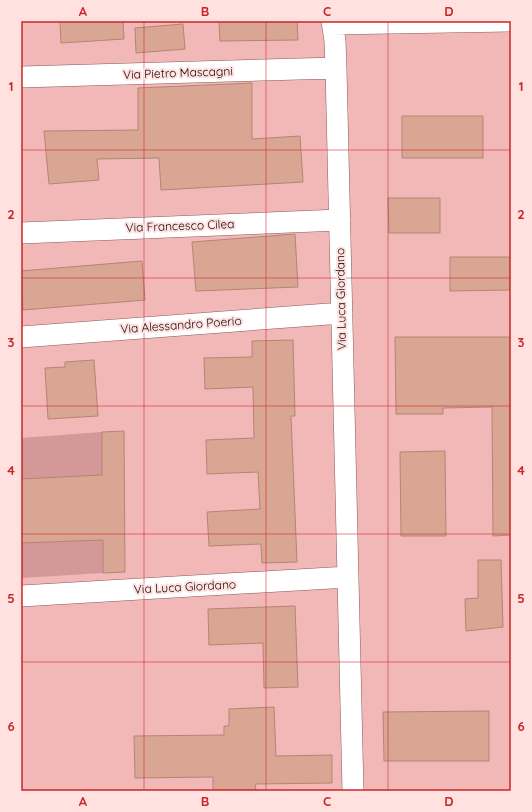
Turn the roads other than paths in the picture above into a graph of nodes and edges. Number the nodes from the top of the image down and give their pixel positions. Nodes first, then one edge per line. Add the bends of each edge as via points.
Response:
1 (511, 21) edge
2 (333, 22) edge
3 (336, 68) junction
4 (21, 78) edge
5 (340, 220) junction
6 (21, 233) edge
7 (342, 313) junction
8 (21, 337) edge
9 (348, 577) junction
10 (21, 596) edge
11 (353, 791) edge

1 - 2 street
2 - 3 street, Via Luca Giordano
3 - 4 street, Via Pietro Mascagni
3 - 5 street, Via Luca Giordano
5 - 6 street, Via Francesco Cilea
5 - 7 street, Via Luca Giordano
7 - 8 street, Via Alessandro Poerio
7 - 9 street, Via Luca Giordano
9 - 10 street, Via Luca Giordano
9 - 11 street, Via Luca Giordano

